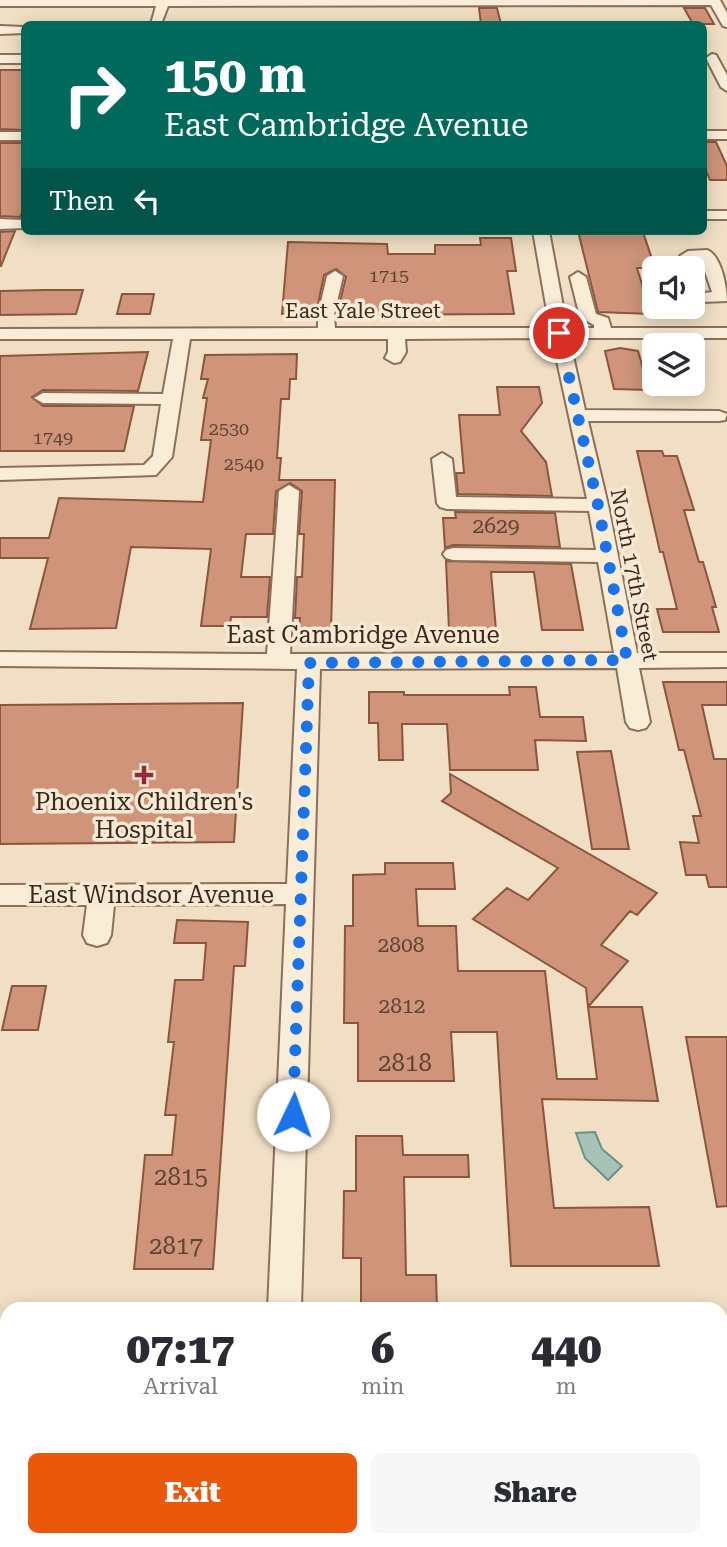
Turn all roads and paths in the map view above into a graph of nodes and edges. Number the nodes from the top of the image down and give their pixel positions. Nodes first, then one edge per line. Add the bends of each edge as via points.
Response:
1 (164, 1) edge
2 (714, 1) edge
3 (0, 3) edge
4 (157, 21) edge
5 (727, 24) edge
6 (0, 30) edge
7 (21, 30) edge
8 (708, 58) edge
9 (727, 58) edge
10 (0, 59) edge
11 (21, 59) edge
12 (727, 88) edge
13 (723, 135) edge
14 (0, 136) edge
15 (21, 136) edge
16 (727, 153) edge
17 (707, 215) edge
18 (727, 215) edge
19 (0, 224) edge
20 (21, 224) edge
21 (542, 235) edge
22 (547, 268) junction
23 (335, 276) dead end
24 (705, 303) edge
25 (559, 333) junction
26 (603, 333) junction
27 (721, 333) edge
28 (0, 334) edge
29 (182, 334) junction
30 (327, 334) junction
31 (396, 334) junction
32 (394, 358) dead end
33 (43, 398) dead end
34 (172, 399) junction
35 (578, 415) junction
36 (719, 416) dead end
37 (442, 458) dead end
38 (0, 474) edge
39 (289, 491) dead end
40 (598, 505) junction
41 (453, 554) dead end
42 (608, 556) junction
43 (0, 659) edge
44 (627, 660) junction
45 (727, 660) edge
46 (278, 662) junction
47 (309, 663) junction
48 (639, 722) dead end
49 (303, 894) junction
50 (0, 895) edge
51 (102, 895) junction
52 (97, 934) dead end
53 (284, 1302) edge

1 - 2 street
1 - 3 street
1 - 4 street
2 - 5 street
6 - 7 street
8 - 9 street
8 - 12 street
10 - 11 street
13 - 16 street
14 - 15 street
17 - 18 street
19 - 20 street
21 - 22 street, North 17th Street
22 - 25 street, North 17th Street
22 - 26 street via 584,272 588,317 602,322
23 - 30 street via 326,315
24 - 27 street
25 - 26 street, East Yale Street
25 - 31 street, East Yale Street
25 - 35 street, North 17th Street
26 - 27 street, East Yale Street
28 - 29 street, East Yale Street
29 - 30 street, East Yale Street
29 - 34 street
30 - 31 street, East Yale Street
31 - 32 street
33 - 34 street
34 - 38 street via 162,457 149,471
35 - 36 street
35 - 40 street, North 17th Street
37 - 40 street via 447,503
39 - 46 street
40 - 42 street, North 17th Street
41 - 42 street
42 - 44 street, North 17th Street
43 - 46 street, East Cambridge Avenue
44 - 45 street, East Cambridge Avenue
44 - 47 street, East Cambridge Avenue
44 - 48 street, North 17th Street
46 - 47 street, East Cambridge Avenue
47 - 49 street
49 - 51 street, East Windsor Avenue
49 - 53 street
50 - 51 street, East Windsor Avenue
51 - 52 street

